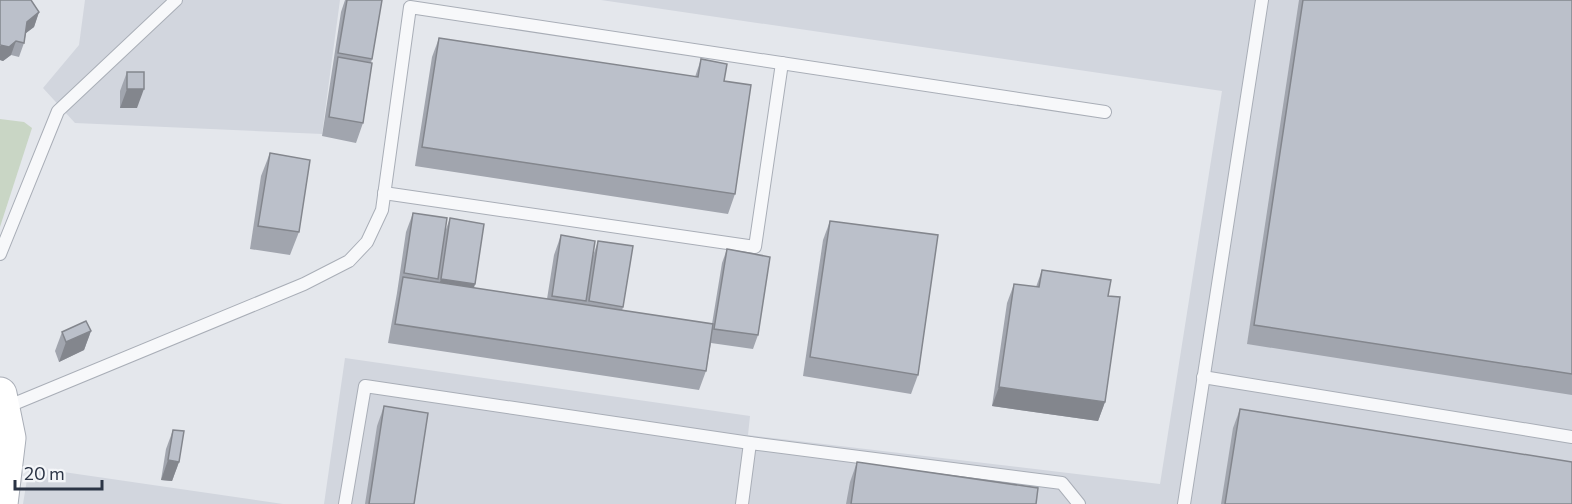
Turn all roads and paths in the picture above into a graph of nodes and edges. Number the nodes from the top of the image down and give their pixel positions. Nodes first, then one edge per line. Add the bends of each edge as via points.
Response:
1 (176, 0) edge
2 (1262, 0) edge
3 (782, 63) junction
4 (1105, 112) dead end
5 (384, 193) junction
6 (0, 254) edge
7 (1203, 377) junction
8 (2, 401) edge
9 (1572, 437) edge
10 (750, 443) junction
11 (1, 504) edge
12 (345, 504) edge
13 (742, 504) edge
14 (1079, 504) edge
15 (1184, 504) edge

1 - 6 lane via 58,111
2 - 7 lane
3 - 4 lane
3 - 5 lane via 755,247
3 - 5 lane via 410,7
5 - 8 lane via 382,210 367,242 349,261 304,284
7 - 9 lane
7 - 15 lane
8 - 11 street via 9,438
10 - 12 lane via 365,386
10 - 13 lane
10 - 14 lane via 1062,483

